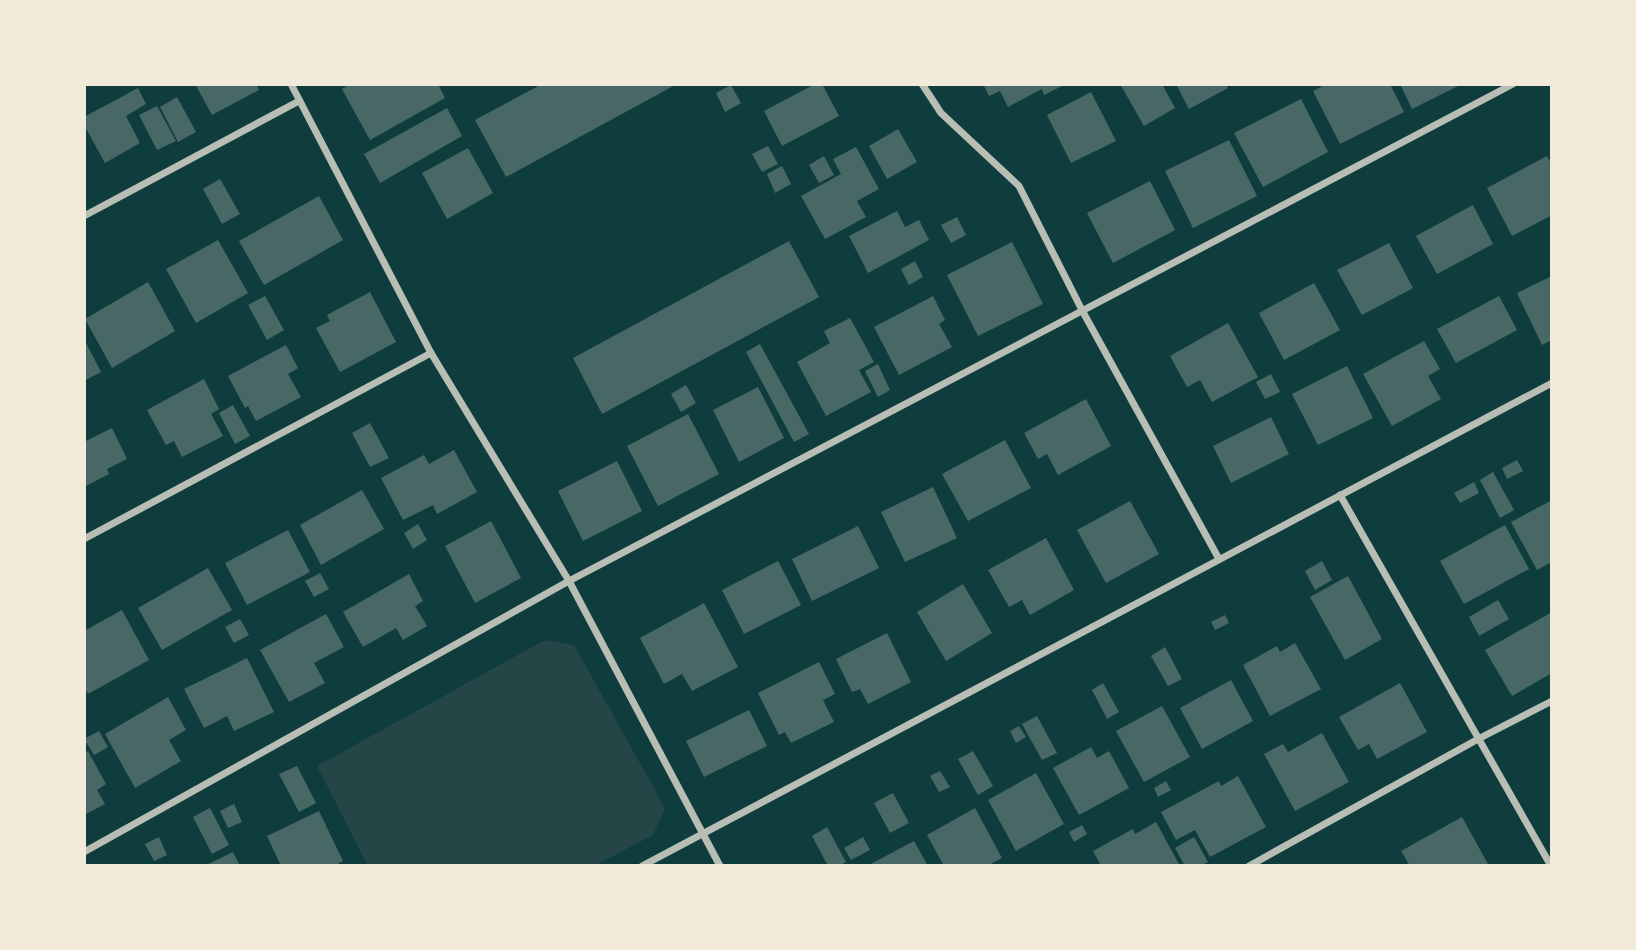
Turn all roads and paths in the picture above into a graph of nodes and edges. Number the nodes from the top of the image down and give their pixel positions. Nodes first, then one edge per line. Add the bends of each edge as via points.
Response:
1 (290, 84) edge
2 (922, 84) edge
3 (1513, 84) edge
4 (299, 101) junction
5 (84, 216) edge
6 (1083, 312) junction
7 (430, 353) junction
8 (1552, 383) edge
9 (1340, 495) junction
10 (84, 539) edge
11 (1220, 559) junction
12 (569, 582) junction
13 (1552, 701) edge
14 (1480, 738) junction
15 (703, 834) junction
16 (84, 852) edge
17 (642, 866) edge
18 (720, 866) edge
19 (1249, 866) edge
20 (1551, 866) edge

1 - 4 street
2 - 6 street via 941,113 1019,186
3 - 6 street
4 - 5 street
4 - 7 street
6 - 11 street
6 - 12 street
7 - 10 street
7 - 12 street
8 - 9 street
9 - 11 street
9 - 14 street
11 - 15 street
12 - 15 street
12 - 16 street
13 - 14 street
14 - 19 street
14 - 20 street
15 - 17 street
15 - 18 street

